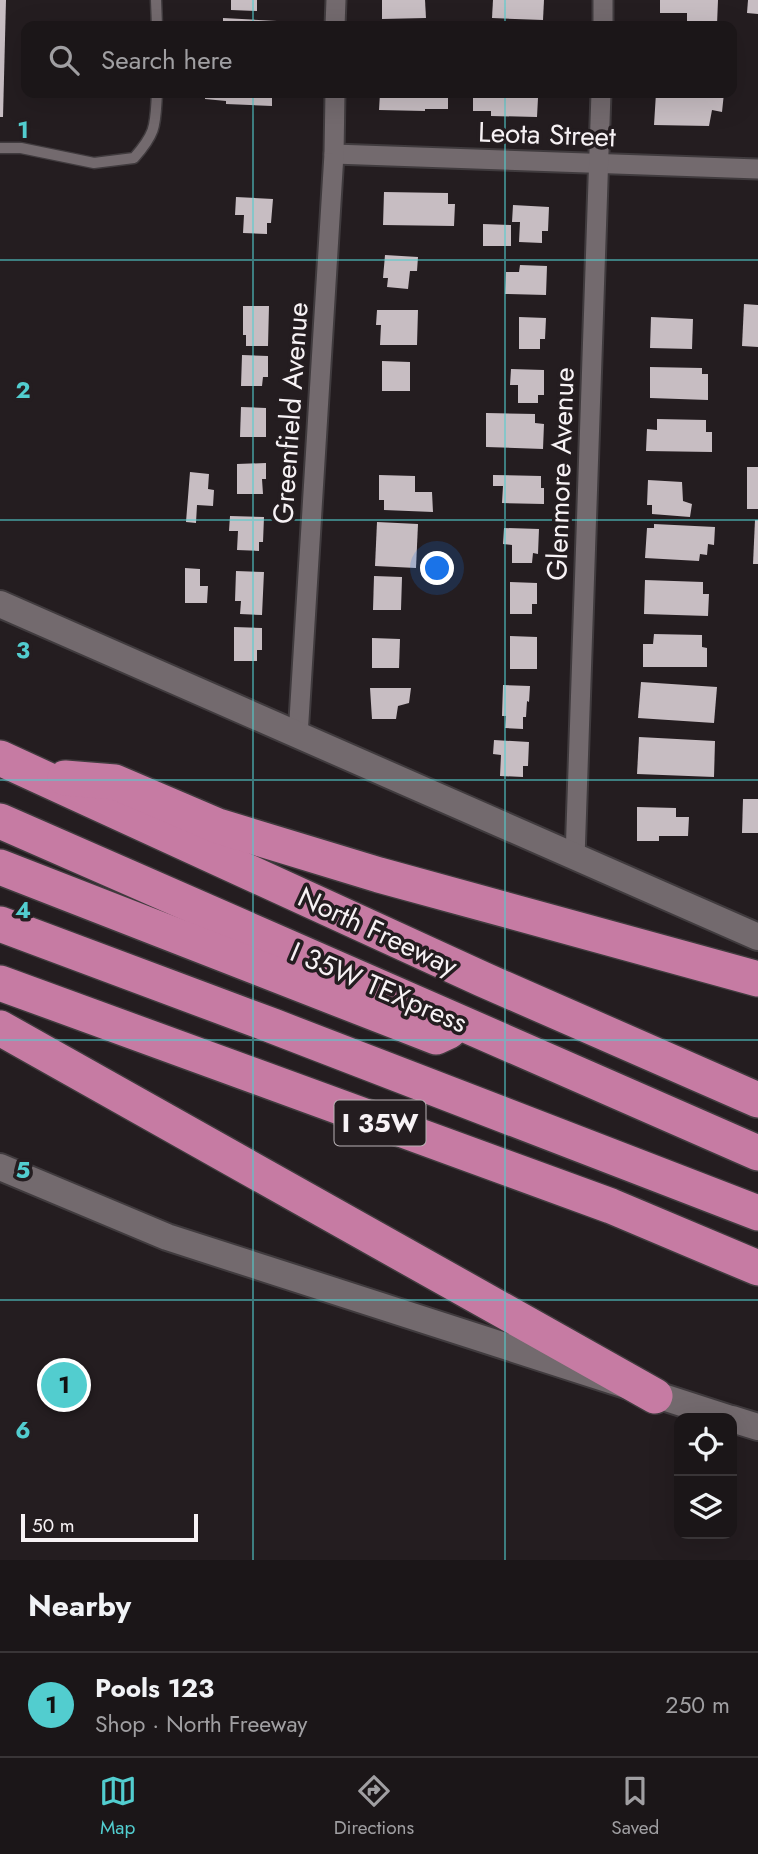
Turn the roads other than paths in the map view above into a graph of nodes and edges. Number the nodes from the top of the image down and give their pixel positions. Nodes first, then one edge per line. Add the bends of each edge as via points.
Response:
1 (156, 0) edge
2 (336, 0) edge
3 (603, 0) edge
4 (157, 21) edge
5 (335, 21) edge
6 (603, 21) edge
7 (157, 98) edge
8 (335, 98) edge
9 (601, 98) edge
10 (0, 148) edge
11 (334, 154) junction
12 (599, 164) junction
13 (758, 169) edge
14 (0, 604) edge
15 (298, 736) junction
16 (0, 758) edge
17 (40, 776) junction
18 (0, 821) edge
19 (575, 858) junction
20 (0, 867) edge
21 (0, 902) edge
22 (0, 924) edge
23 (758, 937) edge
24 (758, 979) edge
25 (0, 983) edge
26 (464, 1024) junction
27 (273, 1026) junction
28 (0, 1028) edge
29 (758, 1100) edge
30 (758, 1153) edge
31 (0, 1167) edge
32 (758, 1213) edge
33 (758, 1268) edge
34 (655, 1396) junction
35 (710, 1413) edge
36 (737, 1421) edge
37 (758, 1427) edge

1 - 4 lane
2 - 5 street
3 - 6 street
7 - 10 lane via 155,129 134,158 94,163
8 - 11 street, Greenfield Avenue
9 - 12 street, Glenmore Avenue
11 - 12 street, Leota Street
11 - 15 street, Greenfield Avenue
12 - 13 street, Leota Street
12 - 19 street, Glenmore Avenue
14 - 15 main road
15 - 19 main road
16 - 17 highway, North Freeway
17 - 24 highway via 116,782 218,826
17 - 29 highway, North Freeway
18 - 26 highway, I 35W TEXpress
19 - 23 main road
20 - 26 highway via 436,1037
21 - 27 highway via 240,993
22 - 27 highway
25 - 33 highway, I 35W via 611,1206
26 - 30 highway, I 35W TEXpress
27 - 32 highway
28 - 34 highway
31 - 34 main road via 167,1237
34 - 35 main road
36 - 37 main road

